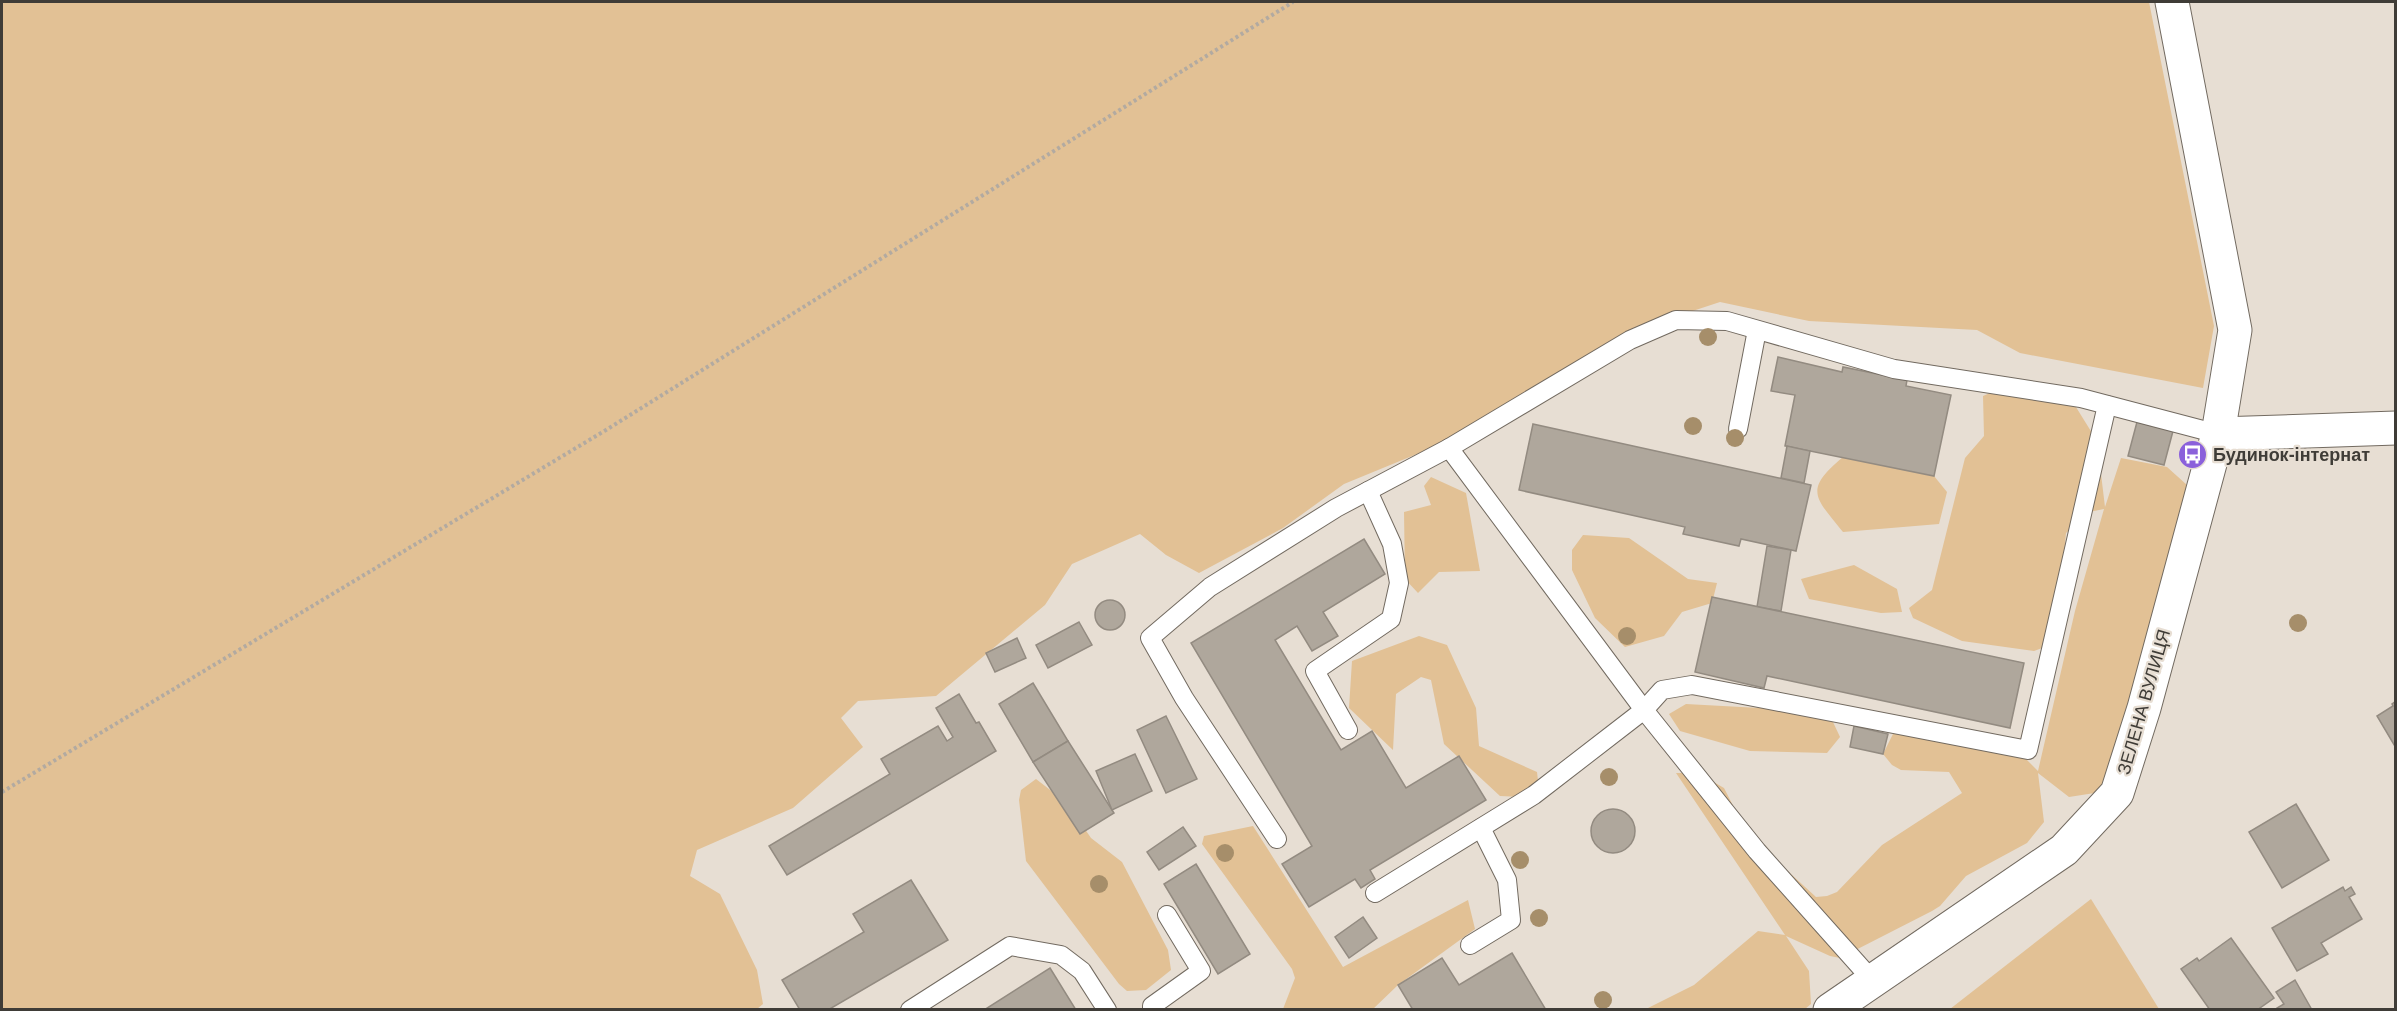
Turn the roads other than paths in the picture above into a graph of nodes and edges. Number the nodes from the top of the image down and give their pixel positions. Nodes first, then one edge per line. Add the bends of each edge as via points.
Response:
1 (2172, 2) edge
2 (1757, 330) junction
3 (2107, 405) junction
4 (2396, 428) edge
5 (1738, 429) dead end
6 (2218, 434) junction
7 (1449, 448) junction
8 (1368, 490) junction
9 (1644, 711) junction
10 (1348, 730) dead end
11 (1481, 828) junction
12 (1277, 839) dead end
13 (1375, 893) dead end
14 (1167, 915) dead end
15 (1470, 945) dead end
16 (1874, 995) edge
17 (910, 1010) edge
18 (1107, 1010) edge
19 (1152, 1010) edge
20 (1830, 1010) edge

1 - 6 street, ЗЕЛЕНА ВУЛИЦЯ via 2235,330
2 - 3 lane via 1894,369
2 - 5 lane
2 - 7 lane via 1726,321 1676,320 1630,340
3 - 6 lane
3 - 9 lane via 2028,750 1692,685 1662,690
4 - 6 street
6 - 16 street, ЗЕЛЕНА ВУЛИЦЯ via 2117,794 2064,850
7 - 8 lane
7 - 9 lane
8 - 10 lane via 1392,544 1399,583 1390,619 1315,671
8 - 12 lane via 1210,587 1150,638 1184,698
9 - 11 lane via 1534,795
9 - 16 lane
11 - 13 lane
11 - 15 lane via 1508,880 1510,920
14 - 19 lane via 1201,971 1152,1006
16 - 20 street, ЗЕЛЕНА ВУЛИЦЯ
17 - 18 lane via 1010,946 1061,955 1082,971

